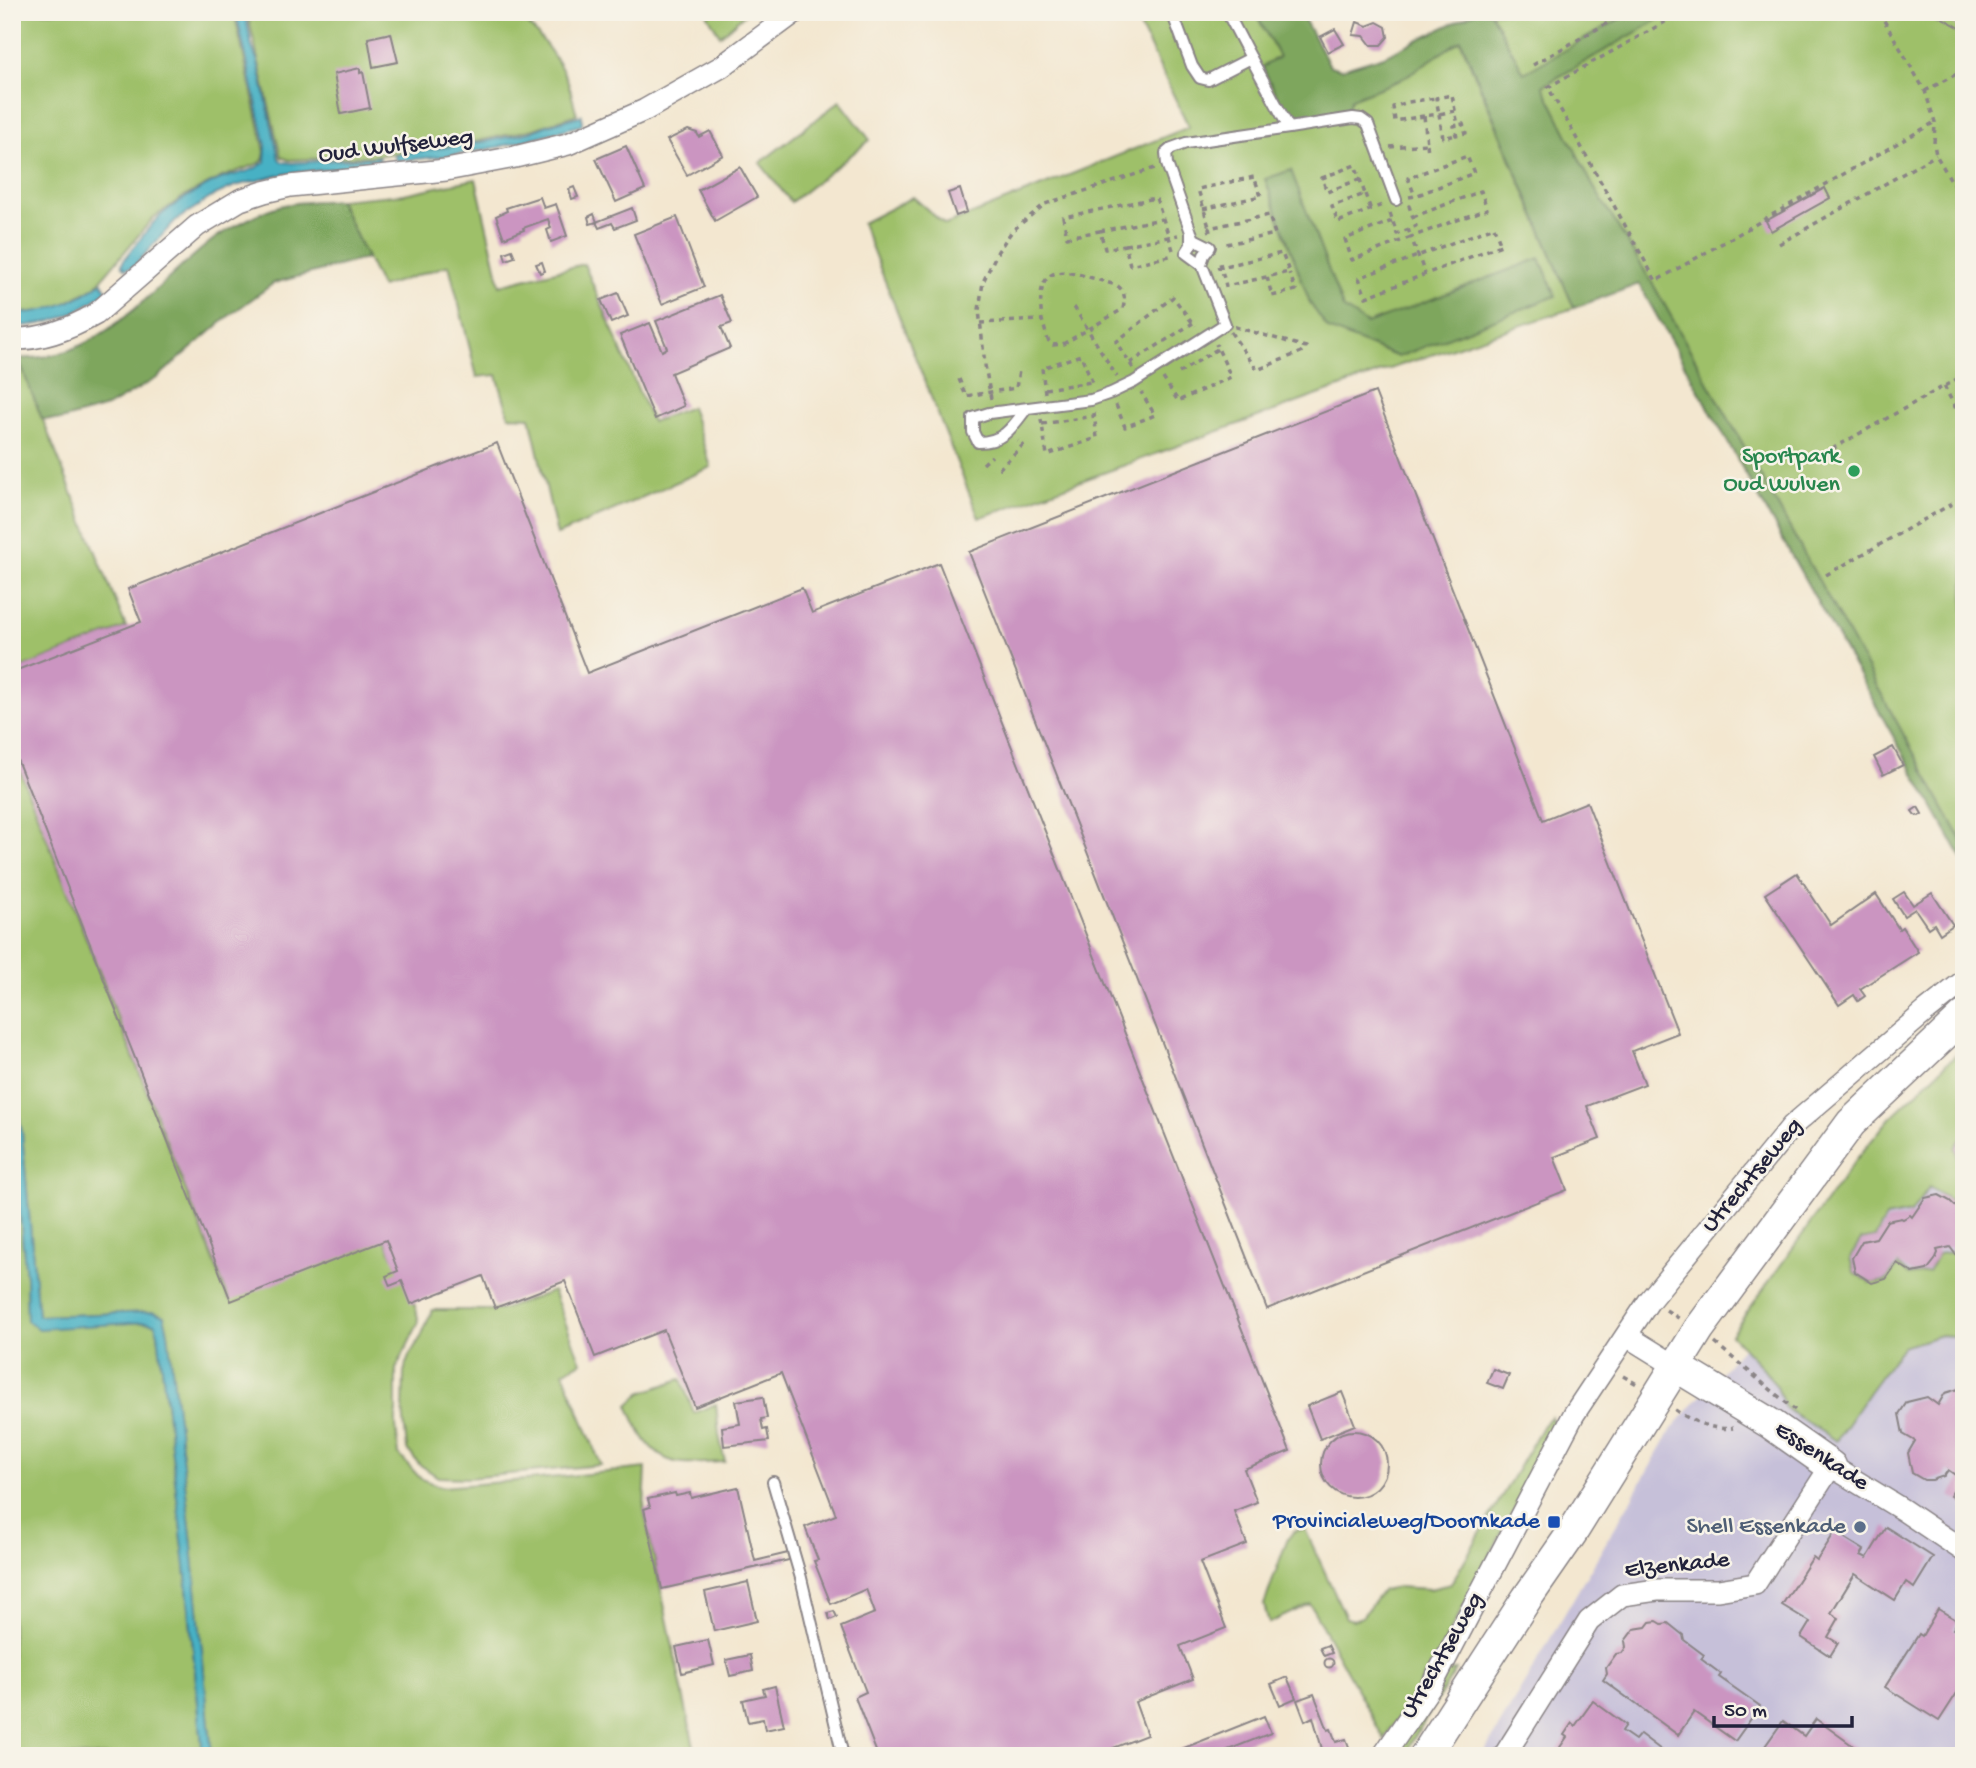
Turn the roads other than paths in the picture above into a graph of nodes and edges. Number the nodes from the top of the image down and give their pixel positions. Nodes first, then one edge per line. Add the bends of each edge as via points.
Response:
1 (795, 12) edge
2 (1172, 12) edge
3 (1227, 12) edge
4 (1251, 58) junction
5 (1289, 128) junction
6 (1396, 200) road end
7 (1191, 232) junction
8 (1204, 270) dead end
9 (12, 340) edge
10 (1026, 409) junction
11 (1964, 981) edge
12 (1964, 1016) edge
13 (1627, 1336) junction
14 (1677, 1367) junction
15 (1831, 1466) junction
16 (773, 1482) dead end
17 (1964, 1551) edge
18 (843, 1756) edge
19 (1383, 1756) edge
20 (1425, 1756) edge
21 (1504, 1756) edge

1 - 9 street, Oud Wulfseweg via 721,67 645,110 568,144 446,170 290,186 240,201 197,226 96,314 56,333
2 - 4 lane via 1200,78 1208,80
3 - 4 lane
4 - 5 lane
5 - 6 lane via 1361,119 1368,124
5 - 7 lane via 1186,143 1166,153
7 - 7 lane via 1212,247 1201,264 1186,253
8 - 10 lane via 1225,324 1123,388 1095,399
10 - 10 lane via 993,442 978,442 973,418
11 - 13 street, Utrechtseweg via 1792,1126 1649,1301
12 - 14 main road, Utrechtseweg via 1851,1123 1699,1329
13 - 14 street
13 - 19 street, Utrechtseweg via 1574,1414 1433,1682
14 - 15 main road, Essenkade
14 - 20 main road, Utrechtseweg
15 - 17 street, Essenkade
15 - 21 street, Elzenkade via 1755,1584 1622,1594 1589,1621
16 - 18 lane

